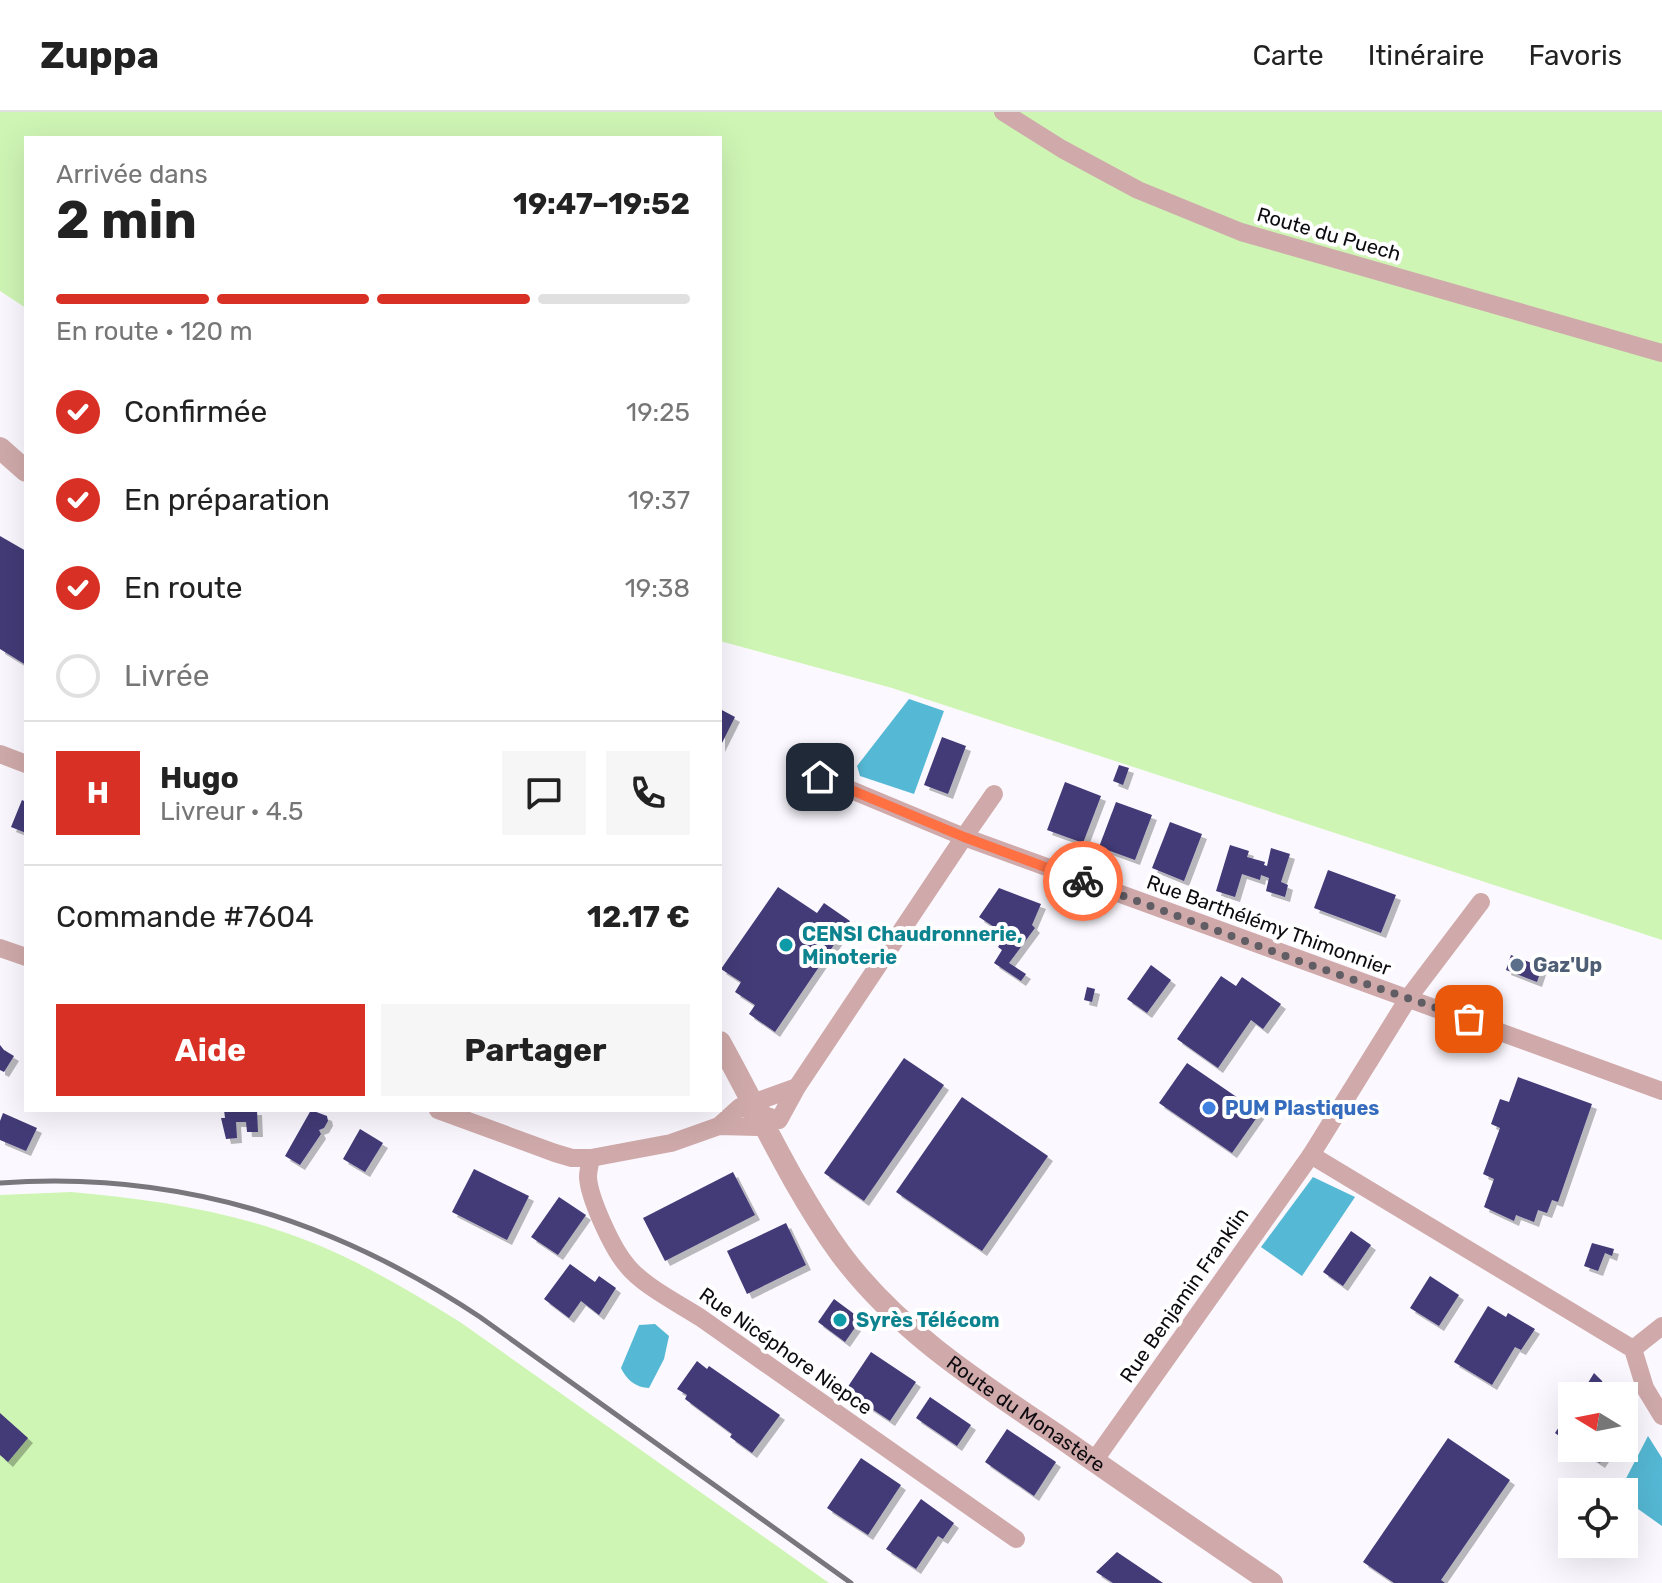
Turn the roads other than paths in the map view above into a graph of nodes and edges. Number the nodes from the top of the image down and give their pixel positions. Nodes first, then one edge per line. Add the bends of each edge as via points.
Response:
1 (1003, 112) edge
2 (1662, 353) edge
3 (0, 448) edge
4 (24, 469) edge
5 (0, 754) edge
6 (24, 763) edge
7 (820, 777) dead end
8 (994, 794) dead end
9 (964, 837) junction
10 (1481, 902) dead end
11 (0, 948) edge
12 (24, 956) edge
13 (1409, 997) junction
14 (722, 1046) edge
15 (1662, 1091) edge
16 (758, 1111) junction
17 (443, 1112) edge
18 (1311, 1155) junction
19 (591, 1158) junction
20 (1662, 1326) edge
21 (1633, 1349) junction
22 (1662, 1416) edge
23 (1094, 1461) junction
24 (1016, 1539) dead end
25 (1272, 1583) edge

1 - 2 street, Route du Puech via 1138,190 1241,232
3 - 4 street
5 - 6 street
7 - 9 street, Rue Barthélémy Thimonnier
8 - 9 street
9 - 13 street, Rue Barthélémy Thimonnier
9 - 16 street via 797,1087 761,1100
10 - 13 street, Rue Benjamin Franklin
11 - 12 street
13 - 15 street, Rue Barthélémy Thimonnier
13 - 18 street, Rue Benjamin Franklin
14 - 16 street, Route du Monastère
16 - 19 street via 757,1127 719,1126 671,1143
16 - 23 street, Route du Monastère via 840,1253 877,1296 959,1368
17 - 19 street via 555,1153
18 - 21 street
18 - 23 street, Rue Benjamin Franklin
19 - 24 street, Rue Nicéphore Niepce via 588,1178 593,1195 625,1264
20 - 21 street
21 - 22 street via 1645,1388
23 - 25 street, Route du Monastère

